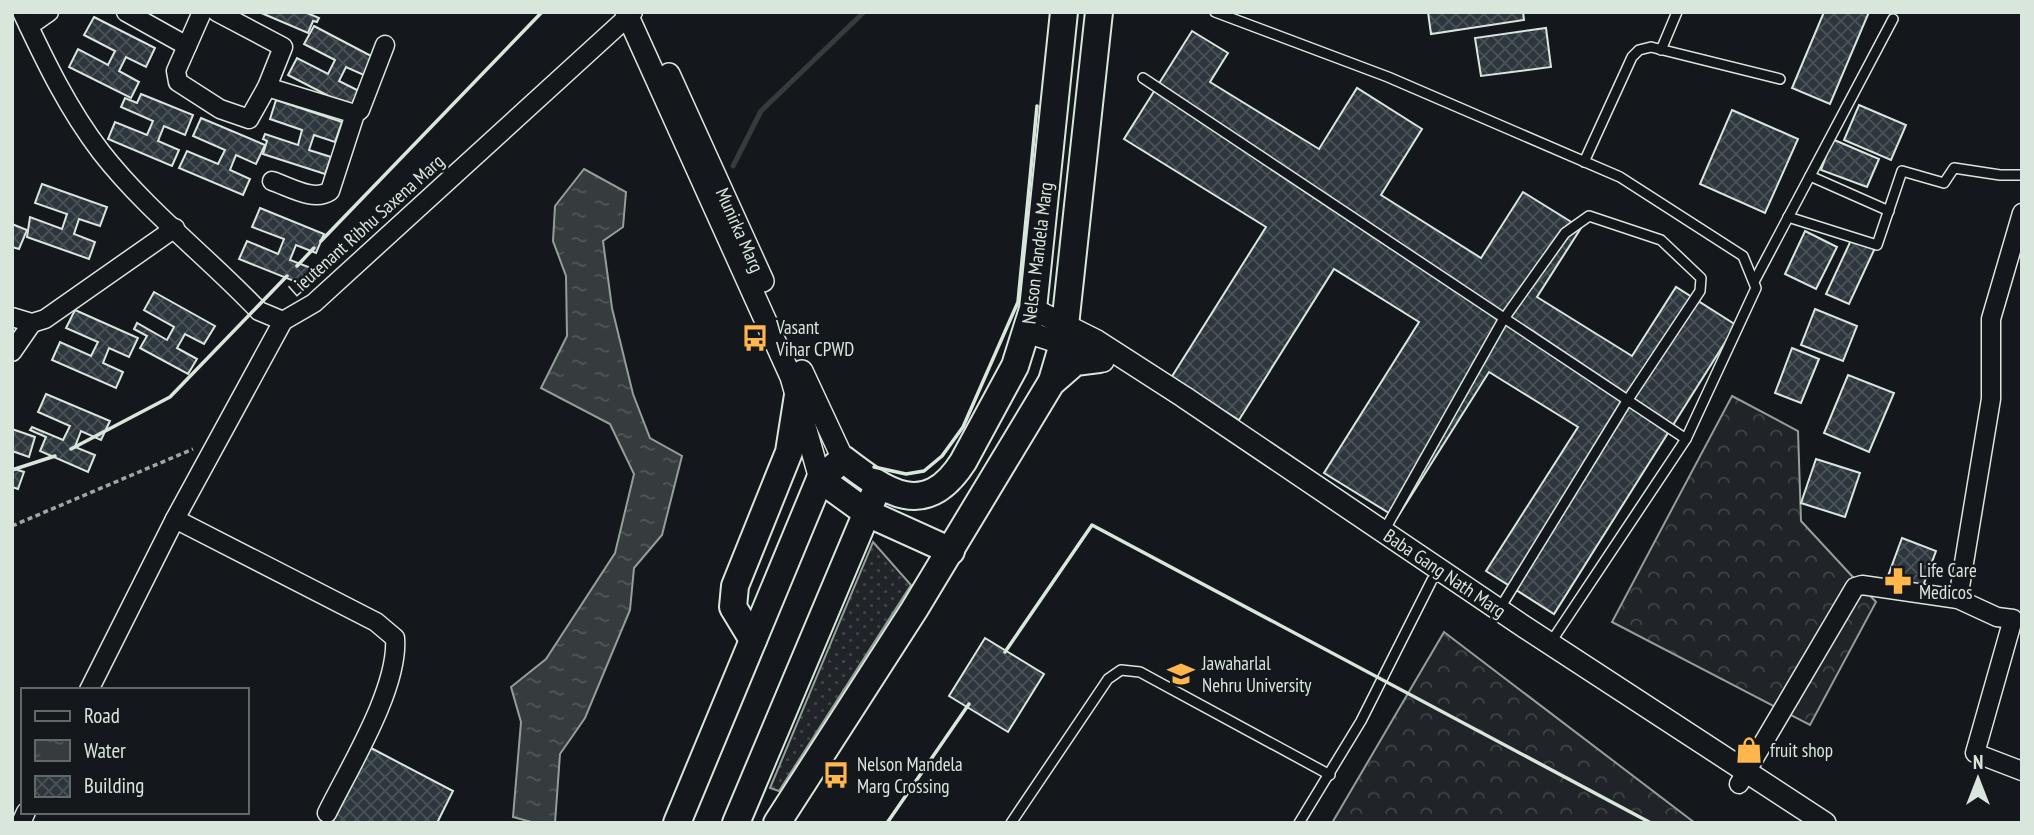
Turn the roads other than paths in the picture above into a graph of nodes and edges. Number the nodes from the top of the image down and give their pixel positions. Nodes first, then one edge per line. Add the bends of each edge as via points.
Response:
1 (50, 12) edge
2 (126, 12) edge
3 (202, 12) edge
4 (217, 12) edge
5 (1064, 12) edge
6 (1099, 12) edge
7 (1215, 12) edge
8 (1677, 12) edge
9 (631, 13) edge
10 (25, 19) edge
11 (1893, 19) dead end
12 (385, 45) dead end
13 (187, 46) junction
14 (1661, 50) junction
15 (1143, 78) dead end
16 (1780, 79) dead end
17 (267, 87) junction
18 (355, 114) junction
19 (1584, 162) junction
20 (2022, 174) edge
21 (1810, 176) junction
22 (272, 181) dead end
23 (1889, 211) junction
24 (2022, 213) edge
25 (1788, 217) junction
26 (174, 228) junction
27 (1755, 280) junction
28 (12, 317) edge
29 (1030, 320) junction
30 (1503, 320) junction
31 (283, 321) junction
32 (32, 323) junction
33 (1064, 334) junction
34 (12, 352) edge
35 (1099, 359) junction
36 (1051, 383) junction
37 (1627, 401) junction
38 (799, 402) junction
39 (1686, 439) junction
40 (839, 455) junction
41 (820, 479) junction
42 (878, 486) junction
43 (867, 513) junction
44 (175, 520) junction
45 (1384, 531) junction
46 (951, 551) junction
47 (1432, 580) junction
48 (1958, 599) junction
49 (1505, 600) dead end
50 (753, 640) junction
51 (1549, 649) junction
52 (90, 688) edge
53 (2022, 771) edge
54 (1330, 775) junction
55 (1743, 778) junction
56 (327, 813) dead end
57 (680, 813) edge
58 (736, 823) edge
59 (776, 823) edge
60 (1011, 823) edge
61 (1300, 823) edge
62 (1798, 823) edge
63 (1825, 823) edge

1 - 10 street
2 - 13 street
3 - 13 street
4 - 17 street via 283,47
5 - 29 main road, Nelson Mandela Marg
6 - 33 main road, Nelson Mandela Marg
7 - 19 lane via 1388,77
8 - 14 lane
9 - 31 street, Lieutenant Ribhu Saxena Marg via 314,303
9 - 38 street, Munirka Marg
9 - 40 street, Munirka Marg via 740,228
10 - 26 street via 70,109 101,153
11 - 21 lane
12 - 18 street
13 - 17 street via 176,71 178,82 220,109 244,119 253,117
14 - 16 lane
14 - 19 lane via 1645,47 1632,57
15 - 30 lane
17 - 18 street
18 - 22 street via 330,191 314,196
19 - 27 lane via 1620,177 1743,256
20 - 23 lane via 1954,168 1944,183 1902,172
21 - 23 lane
21 - 25 lane
23 - 25 lane via 1877,245
24 - 48 street via 1990,320 1991,399
25 - 27 lane
26 - 31 street via 259,312
26 - 32 street via 45,319
27 - 39 lane via 1756,288
28 - 32 street
29 - 33 street
29 - 42 main road, Nelson Mandela Marg via 994,408 956,473 923,497
30 - 37 lane
30 - 37 lane via 1565,233 1590,216 1661,240 1701,278 1700,291
30 - 45 lane
31 - 44 street, Lieutenant Ribhu Saxena Marg
32 - 34 street
33 - 35 street, Baba Gang Nath Marg
33 - 36 main road, Nelson Mandela Marg
33 - 45 street, Baba Gang Nath Marg via 1184,397
35 - 36 main road via 1075,362
35 - 47 street, Baba Gang Nath Marg
36 - 46 main road
37 - 39 lane
37 - 49 lane
38 - 41 street, Munirka Marg
38 - 50 main road via 789,452 735,586 733,607
39 - 51 lane
40 - 41 main road
40 - 42 main road, Nelson Mandela Marg
41 - 43 main road
41 - 50 main road
42 - 43 main road
43 - 46 main road
43 - 58 main road
44 - 52 street, Lieutenant Ribhu Saxena Marg
44 - 56 street via 376,622 395,638 389,684
45 - 51 street, Baba Gang Nath Marg
46 - 59 main road
47 - 51 street, Baba Gang Nath Marg
47 - 54 lane
48 - 53 street via 2012,619 1975,753
48 - 55 street via 1858,585
50 - 57 main road
51 - 55 street, Baba Gang Nath Marg
54 - 60 lane via 1140,672 1121,670 1108,679
54 - 61 lane
55 - 62 street, Baba Gang Nath Marg
55 - 63 street, Baba Gang Nath Marg

